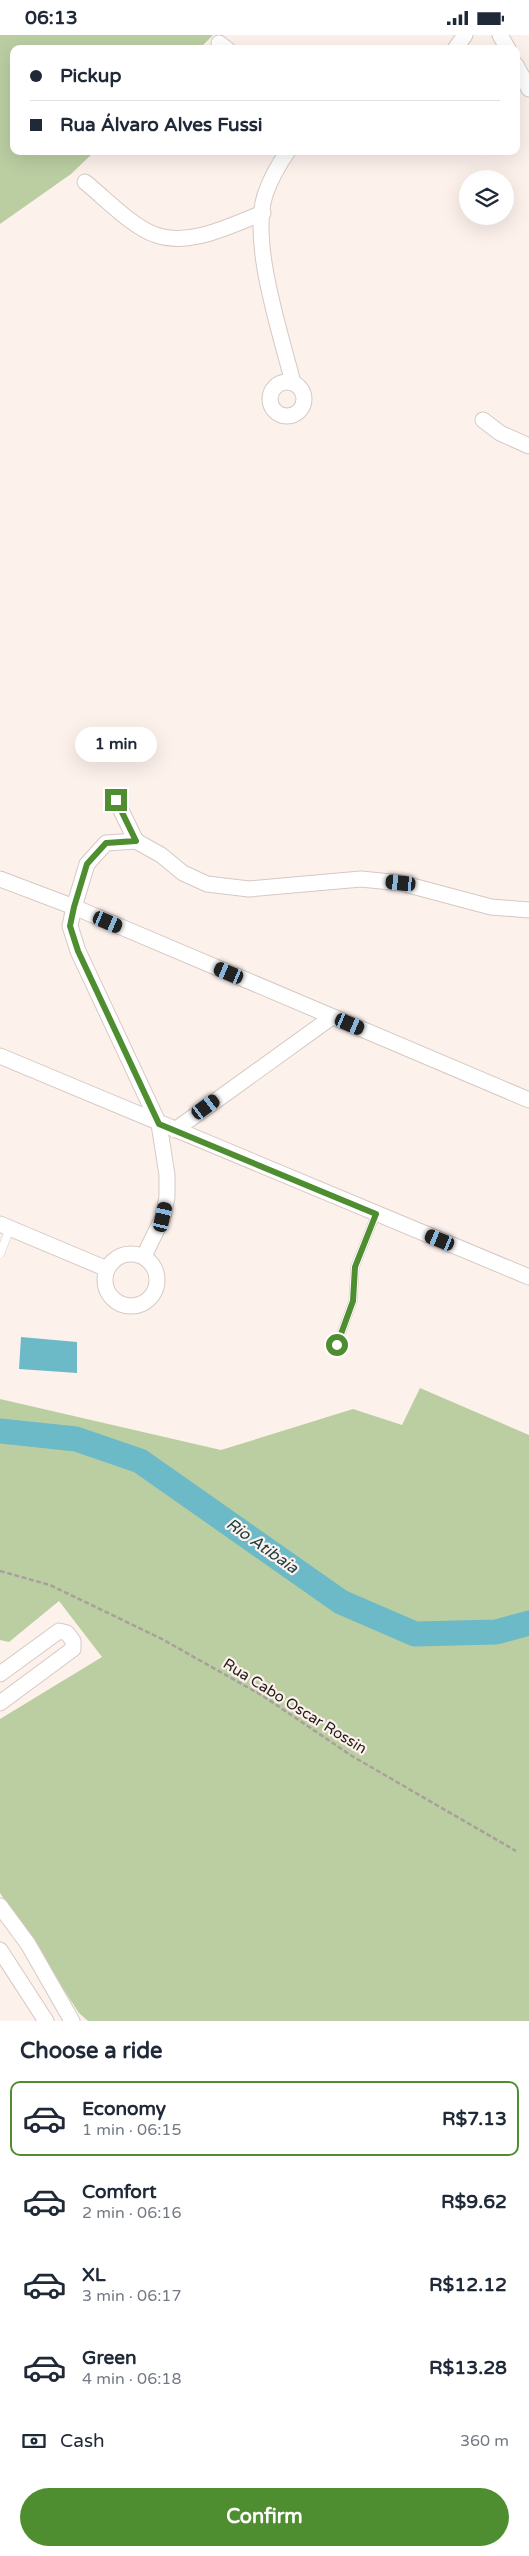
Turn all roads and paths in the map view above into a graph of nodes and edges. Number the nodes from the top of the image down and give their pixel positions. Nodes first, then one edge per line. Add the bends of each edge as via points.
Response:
1 (520, 72) edge
2 (529, 89) edge
3 (286, 155) edge
4 (85, 182) dead end
5 (263, 213) junction
6 (294, 383) dead end
7 (483, 420) dead end
8 (529, 446) edge
9 (116, 800) dead end
10 (136, 841) junction
11 (0, 879) edge
12 (74, 907) junction
13 (529, 910) edge
14 (332, 1017) junction
15 (0, 1057) edge
16 (529, 1100) edge
17 (159, 1124) junction
18 (175, 1130) junction
19 (376, 1214) junction
20 (5, 1226) edge
21 (0, 1254) edge
22 (144, 1256) junction
23 (107, 1269) junction
24 (529, 1277) edge
25 (337, 1345) dead end
26 (0, 1571) edge
27 (0, 1674) edge
28 (0, 1703) edge
29 (516, 1851) dead end
30 (0, 1906) edge
31 (0, 1950) edge
32 (46, 2021) edge
33 (72, 2021) edge

1 - 2 street
3 - 5 street via 264,196
4 - 5 street via 138,225 156,235 181,238 209,234
5 - 6 street via 261,234 266,272
7 - 8 street via 500,433
9 - 10 street
10 - 12 street via 106,843 87,864
10 - 13 street via 183,873 207,884 249,889 361,879 401,883 491,907
11 - 12 street
12 - 14 street
12 - 17 street via 70,926 78,951
14 - 16 street
14 - 18 street
15 - 17 street
17 - 18 street
17 - 22 street via 167,1197 163,1217
18 - 19 street
19 - 24 street
19 - 25 lane via 355,1267 353,1301
20 - 21 lane
20 - 23 street
22 - 23 street via 126,1254 118,1257
22 - 23 street via 154,1267 158,1283 143,1304 125,1305 110,1296 106,1287
26 - 29 path, Rua Cabo Oscar Rossin via 50,1585 162,1639 263,1696 352,1756
27 - 28 street via 59,1631 67,1633 73,1641 73,1649
30 - 33 street via 28,1944
31 - 32 street

